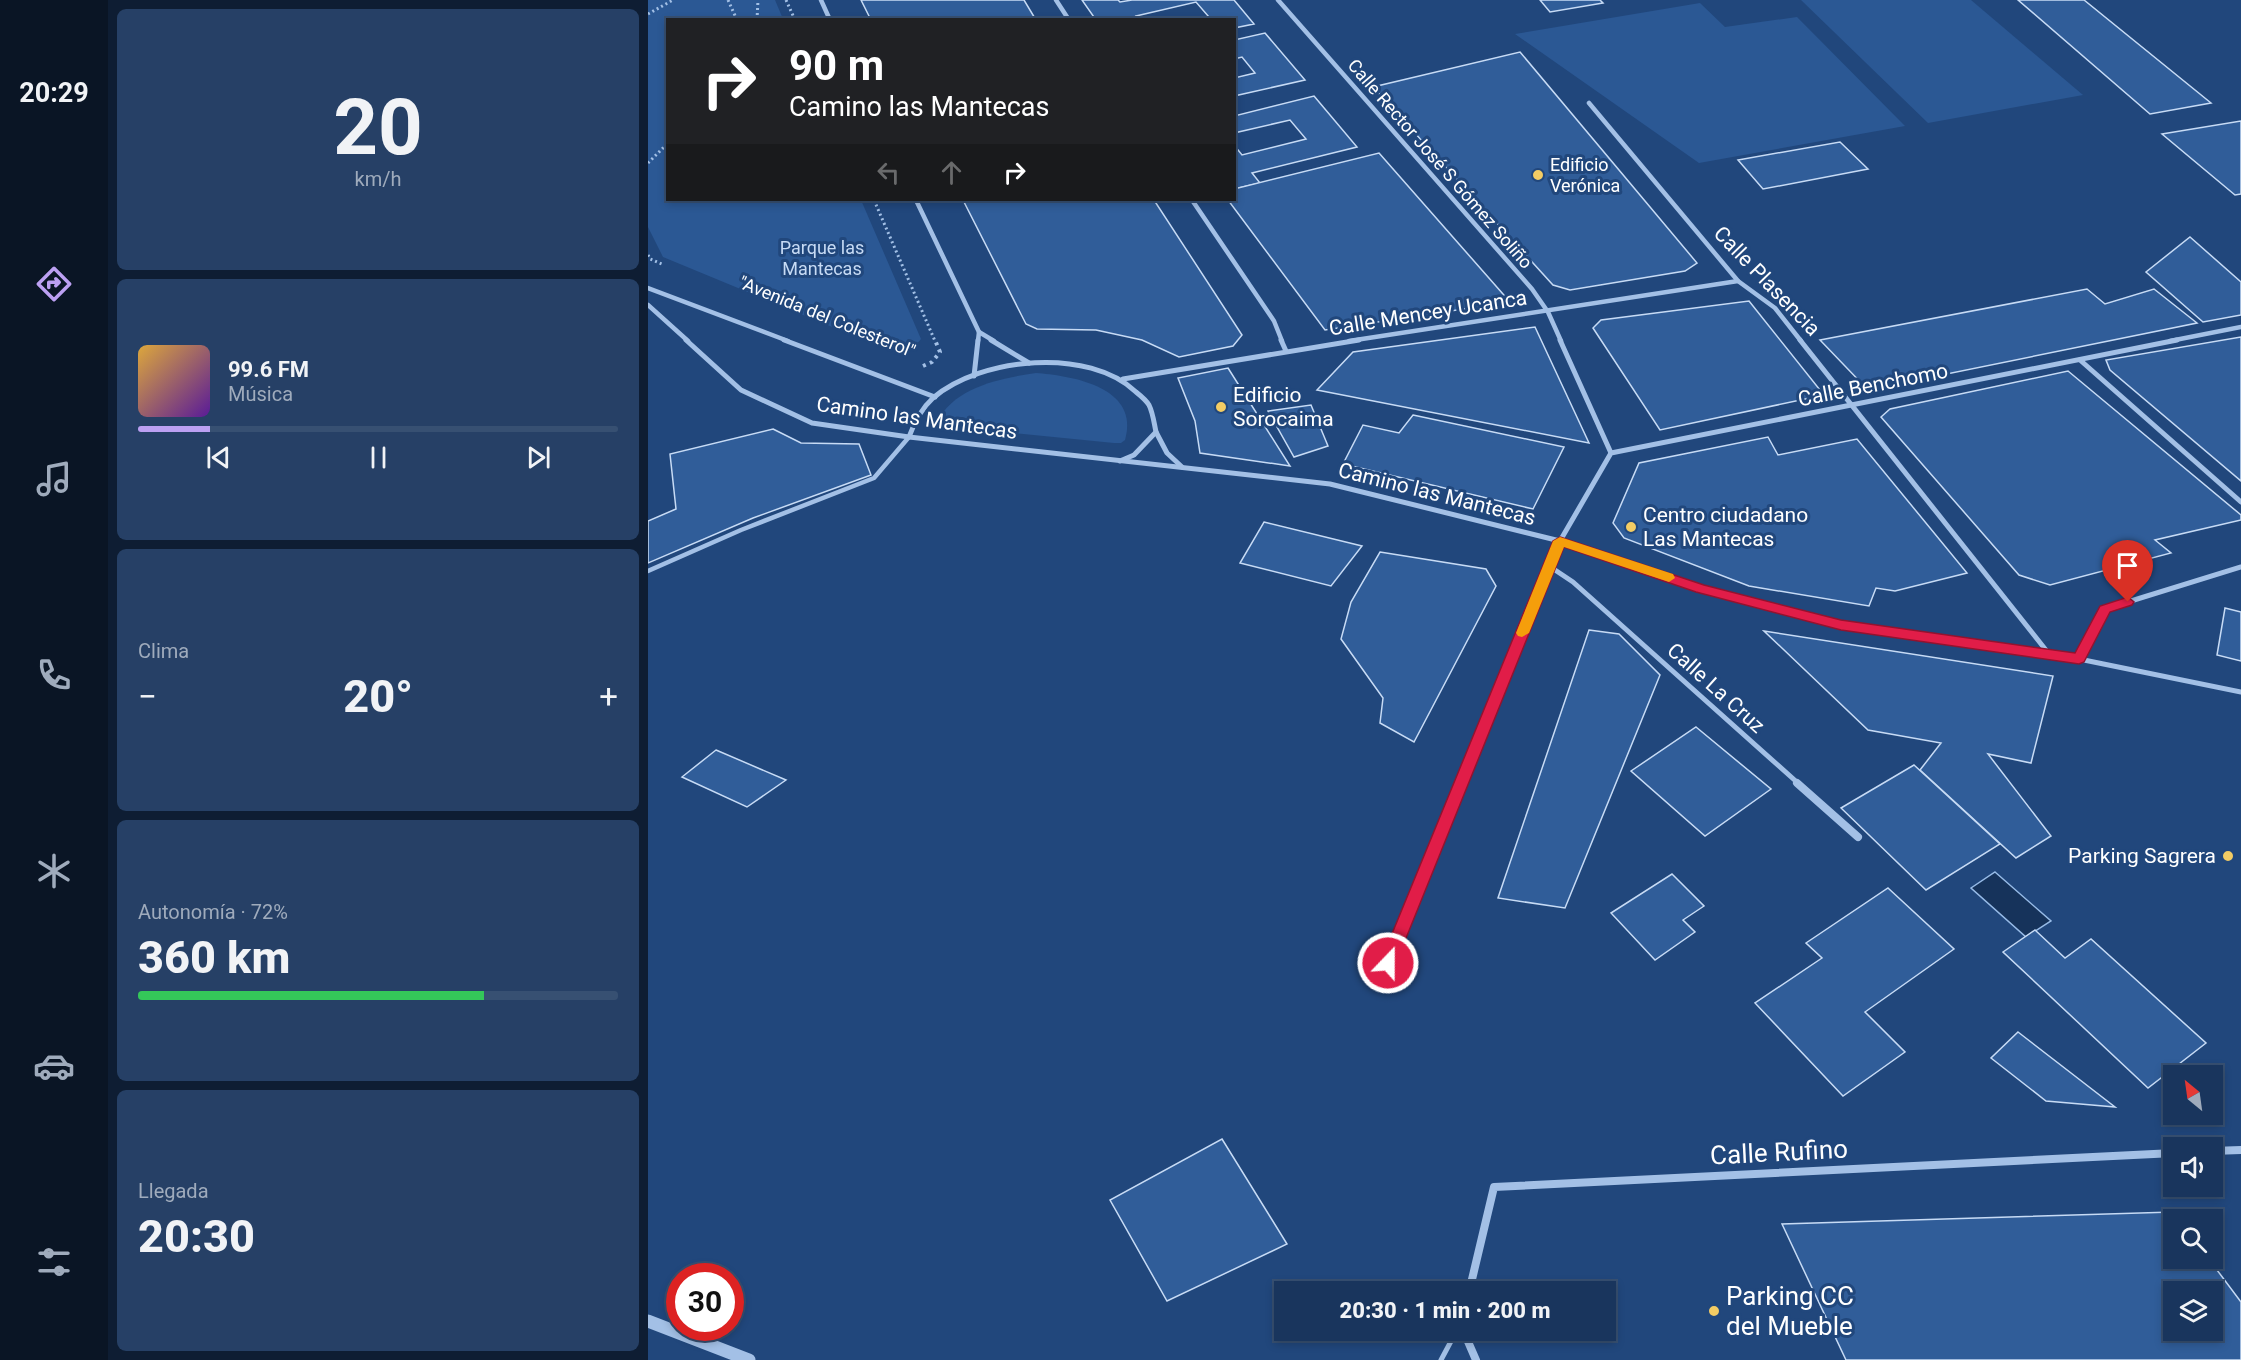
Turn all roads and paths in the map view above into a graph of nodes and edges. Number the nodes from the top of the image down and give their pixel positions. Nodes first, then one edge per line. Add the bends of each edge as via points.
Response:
1 (674, 0) edge
2 (729, 0) edge
3 (758, 0) edge
4 (786, 0) edge
5 (821, 0) edge
6 (1056, 0) edge
7 (1278, 0) edge
8 (648, 14) edge
9 (736, 18) edge
10 (757, 18) edge
11 (794, 18) edge
12 (829, 18) edge
13 (1068, 18) edge
14 (1589, 103) dead end
15 (666, 145) edge
16 (648, 163) edge
17 (874, 201) edge
18 (916, 201) edge
19 (1193, 201) edge
20 (648, 255) edge
21 (671, 268) dead end
22 (1738, 281) junction
23 (648, 288) edge
24 (648, 305) edge
25 (1548, 312) junction
26 (2241, 327) edge
27 (979, 332) junction
28 (1286, 351) junction
29 (2080, 360) junction
30 (1029, 363) junction
31 (917, 369) dead end
32 (974, 376) junction
33 (1123, 380) junction
34 (935, 397) junction
35 (1852, 407) junction
36 (1156, 432) junction
37 (909, 437) junction
38 (1611, 453) junction
39 (1120, 461) junction
40 (1183, 468) junction
41 (2241, 502) edge
42 (1560, 541) junction
43 (1550, 566) junction
44 (2241, 567) edge
45 (648, 571) edge
46 (2050, 655) junction
47 (2079, 659) junction
48 (2241, 692) edge
49 (1858, 837) dead end
50 (1388, 963) dead end
51 (2241, 1150) edge
52 (2223, 1151) edge
53 (2163, 1154) edge
54 (1471, 1281) edge
55 (648, 1322) edge
56 (1451, 1341) edge
57 (1468, 1341) edge
58 (749, 1360) edge
59 (1441, 1360) edge
60 (1476, 1360) edge

1 - 8 path
2 - 9 path
3 - 10 path
4 - 11 path
5 - 12 street
6 - 13 street
7 - 25 street, Calle Rector José S Gómez Soliño
14 - 22 street, Calle Plasencia
15 - 16 path
17 - 31 path, "Avenida del Colesterol" via 940,352 932,362
18 - 27 street
19 - 28 street via 1274,321
20 - 21 path via 650,260
22 - 25 street, Calle Mencey Ucanca
22 - 35 street, Calle Plasencia via 1775,308 1842,389
23 - 34 street, Camino las Mantecas
24 - 37 street, Camino las Mantecas via 741,390 812,423
25 - 28 street, Calle Mencey Ucanca
25 - 38 street, Calle Rector José S Gómez Soliño
26 - 29 street, Calle Benchomo
27 - 30 street
27 - 32 street
28 - 33 street, Calle Mencey Ucanca
29 - 35 street, Calle Benchomo
29 - 41 street
30 - 32 street
30 - 33 street via 1087,365
32 - 34 street
33 - 36 street via 1148,403
34 - 37 street via 913,425
35 - 38 street, Calle Benchomo
35 - 46 street, Calle Plasencia
36 - 39 street via 1134,455
36 - 40 street via 1167,453
37 - 39 street, Camino las Mantecas
37 - 45 lane via 874,478
38 - 42 street
39 - 40 street, Camino las Mantecas
40 - 42 street, Camino las Mantecas via 1330,484
42 - 43 street
42 - 46 street, Camino las Mantecas via 1701,589 1841,625
43 - 49 street, Calle La Cruz via 1573,582
43 - 50 street
44 - 47 street via 2105,609
46 - 47 street, Camino las Mantecas
47 - 48 street, Camino las Mantecas
51 - 52 street
53 - 54 street, Calle Rufino via 1494,1187
55 - 58 street
56 - 59 lane
57 - 60 street

